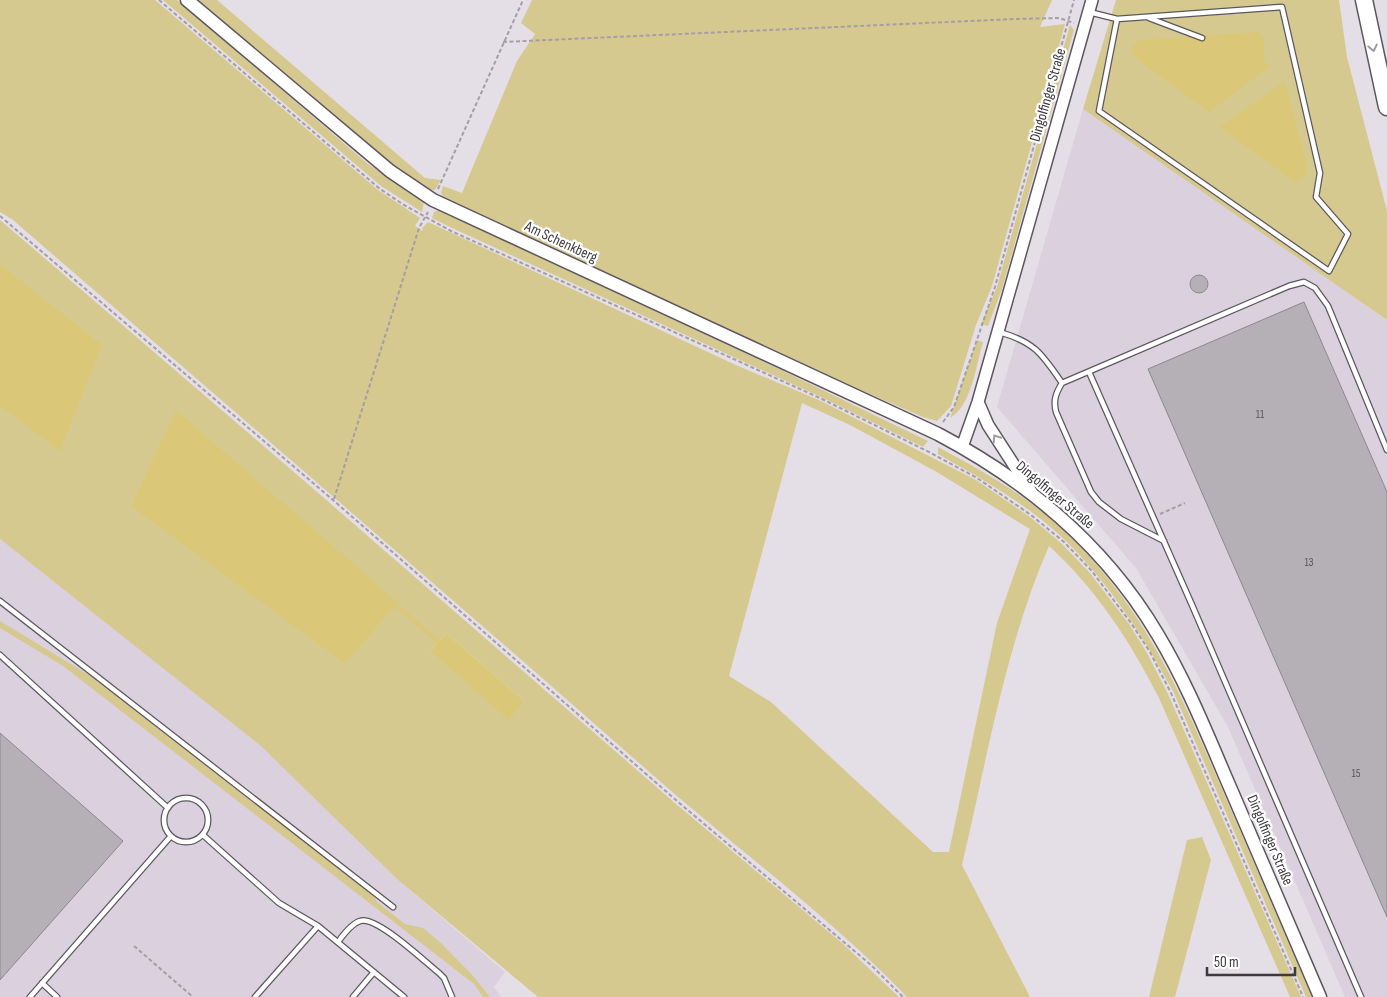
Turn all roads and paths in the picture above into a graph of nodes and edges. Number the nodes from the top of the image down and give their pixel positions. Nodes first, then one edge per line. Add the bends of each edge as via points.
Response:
1 (159, 0) edge
2 (187, 0) edge
3 (523, 0) edge
4 (1074, 0) edge
5 (1092, 0) edge
6 (1364, 0) edge
7 (1088, 12) junction
8 (1148, 18) junction
9 (1117, 19) junction
10 (1068, 22) junction
11 (1084, 26) junction
12 (1202, 38) dead end
13 (503, 42) junction
14 (1387, 107) edge
15 (433, 200) junction
16 (0, 216) edge
17 (426, 217) junction
18 (998, 332) junction
19 (1089, 372) junction
20 (1062, 383) junction
21 (978, 402) junction
22 (938, 434) junction
23 (962, 447) junction
24 (1387, 450) edge
25 (1032, 494) junction
26 (333, 500) junction
27 (1185, 503) dead end
28 (1153, 517) junction
29 (1164, 541) junction
30 (0, 601) edge
31 (0, 655) edge
32 (168, 808) junction
33 (171, 836) junction
34 (203, 836) junction
35 (393, 907) dead end
36 (318, 926) junction
37 (338, 942) junction
38 (134, 946) dead end
39 (374, 972) junction
40 (42, 983) junction
41 (30, 997) edge
42 (57, 997) edge
43 (193, 997) edge
44 (255, 997) edge
45 (352, 997) edge
46 (404, 997) edge
47 (452, 997) edge
48 (903, 997) edge
49 (1303, 997) edge
50 (1320, 997) edge
51 (1360, 997) edge

1 - 17 path via 380,189
2 - 15 main road, Am Schenkberg via 390,171
3 - 13 path
4 - 10 path
5 - 7 street, Dingolfinger Straße
6 -> 14 highway
7 - 9 lane
7 - 11 street, Dingolfinger Straße
8 - 9 lane
8 - 9 lane via 1282,7 1320,173 1316,197 1348,234 1329,271 1099,111
8 - 12 lane
10 - 11 path
10 - 13 path via 1058,18 1015,19
10 - 22 path via 995,286 954,407
11 - 18 street, Dingolfinger Straße
13 - 15 path
15 - 17 path
15 - 22 main road, Am Schenkberg
16 - 26 path
17 - 26 path via 419,228
17 - 49 path via 930,452 1005,497 1064,542 1114,600 1150,652
18 - 20 lane via 1015,336 1041,352
18 - 21 street, Dingolfinger Straße
19 - 20 lane
19 - 24 lane via 1304,282 1315,288 1328,306
19 - 28 lane
20 - 29 lane via 1054,402 1056,412 1090,492 1108,511
21 - 23 street, Dingolfinger Straße
25 -> 21 street via 988,425
22 - 23 main road, Am Schenkberg
23 - 25 main road, Dingolfinger Straße
25 - 50 main road, Dingolfinger Straße via 1101,558 1158,634 1186,688
26 - 48 path via 677,801 872,965
27 - 28 path
28 - 29 lane
29 - 51 lane
30 - 35 lane
31 - 32 lane
32 - 33 lane via 164,826
32 - 34 lane via 178,798 199,800 206,807 209,818
33 - 34 lane via 188,843
33 - 40 lane
34 - 36 lane via 279,903
36 - 37 lane
36 - 44 lane
37 - 39 lane
37 - 47 lane via 360,921 369,920 439,972
38 - 43 path
39 - 45 lane
39 - 46 lane
40 - 41 lane
40 - 42 lane

